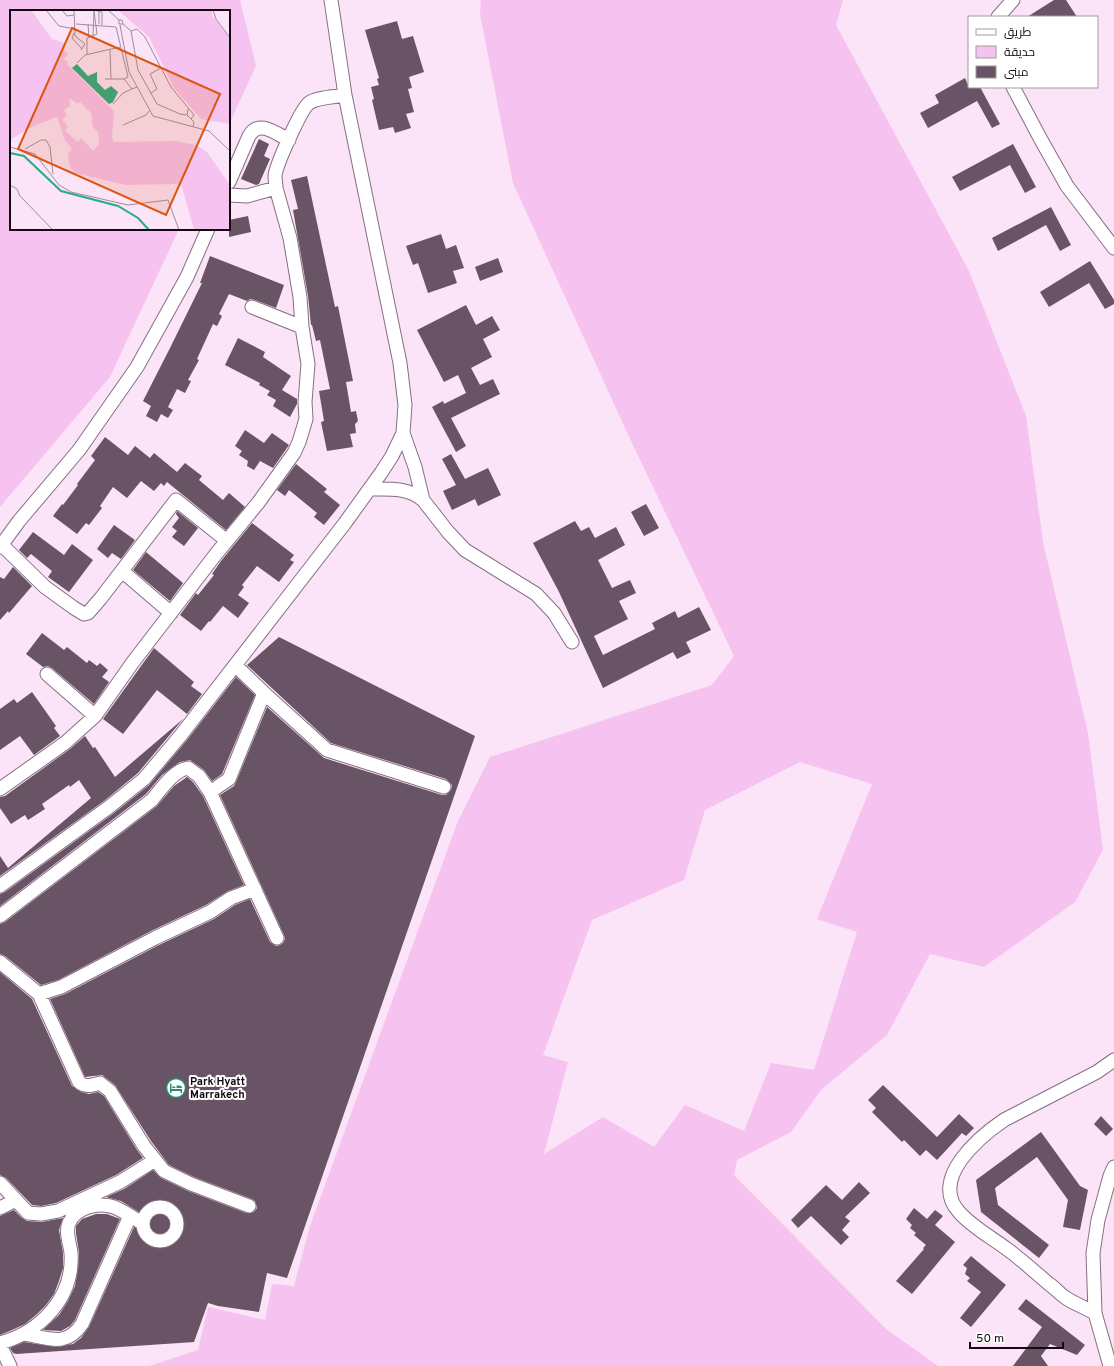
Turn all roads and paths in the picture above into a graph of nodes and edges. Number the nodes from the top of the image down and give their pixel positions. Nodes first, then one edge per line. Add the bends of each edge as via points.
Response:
1 (331, 0) edge
2 (1013, 0) edge
3 (999, 16) edge
4 (1014, 88) edge
5 (345, 95) junction
6 (289, 140) junction
7 (230, 180) edge
8 (276, 188) junction
9 (230, 195) edge
10 (208, 230) edge
11 (1114, 248) edge
12 (252, 307) dead end
13 (302, 327) junction
14 (403, 433) junction
15 (416, 472) junction
16 (370, 489) junction
17 (405, 490) junction
18 (423, 500) junction
19 (227, 541) junction
20 (1, 546) edge
21 (122, 571) junction
22 (170, 613) junction
23 (572, 642) dead end
24 (235, 665) junction
25 (46, 674) dead end
26 (264, 693) junction
27 (95, 716) junction
28 (444, 787) dead end
29 (0, 789) edge
30 (210, 792) junction
31 (0, 886) edge
32 (255, 889) junction
33 (0, 916) edge
34 (278, 938) dead end
35 (0, 962) edge
36 (39, 994) junction
37 (1114, 1060) edge
38 (155, 1160) junction
39 (1114, 1168) edge
40 (0, 1183) edge
41 (16, 1200) junction
42 (249, 1206) dead end
43 (0, 1208) edge
44 (130, 1216) junction
45 (143, 1224) dead end
46 (1095, 1313) junction
47 (25, 1334) junction
48 (0, 1344) edge
49 (10, 1366) edge
50 (1110, 1366) edge

1 - 5 street
2 - 3 street
4 - 11 street via 1067,186
5 - 6 street via 309,103
5 - 14 street via 400,363 405,405
6 - 7 street via 267,128 259,127 253,130
6 - 8 street via 275,175
8 - 9 street via 247,196
8 - 13 street via 291,245 300,297
10 - 20 street via 187,277 137,366 79,450
12 - 13 street
13 - 19 street via 308,371 306,419 299,442 258,503
14 - 15 street
14 - 16 street via 392,456
15 - 17 street
15 - 18 street
16 - 17 street
16 - 24 street
17 - 18 street
18 - 23 street via 465,550 528,588 541,599 554,613
19 - 21 street via 176,500
19 - 22 street
20 - 21 street via 45,587 84,614 88,613
21 - 22 street
22 - 27 street
24 - 26 street
24 - 31 street via 144,779
25 - 27 street
26 - 28 street via 327,750
26 - 30 street via 229,779
27 - 29 street via 65,743
30 - 32 street
30 - 33 street via 200,776 188,768 181,769 152,800
32 - 34 street
32 - 36 street via 231,898 210,912 61,987
35 - 36 street
36 - 38 street via 79,1082 90,1086 100,1083 110,1091 133,1130
37 - 46 street via 1097,1072 992,1128 973,1145 956,1167 950,1188 952,1202 969,1222 1008,1249 1065,1297
38 - 41 street via 120,1182 58,1211 28,1213
38 - 42 street via 164,1171
39 - 46 street via 1098,1220 1093,1253
40 - 41 street
41 - 43 street
44 - 45 street
44 - 47 street via 77,1333 67,1339 56,1340
44 - 47 street via 105,1205 79,1210 69,1223 70,1268 63,1296 47,1317
46 - 50 street
47 - 48 street
48 - 49 street

